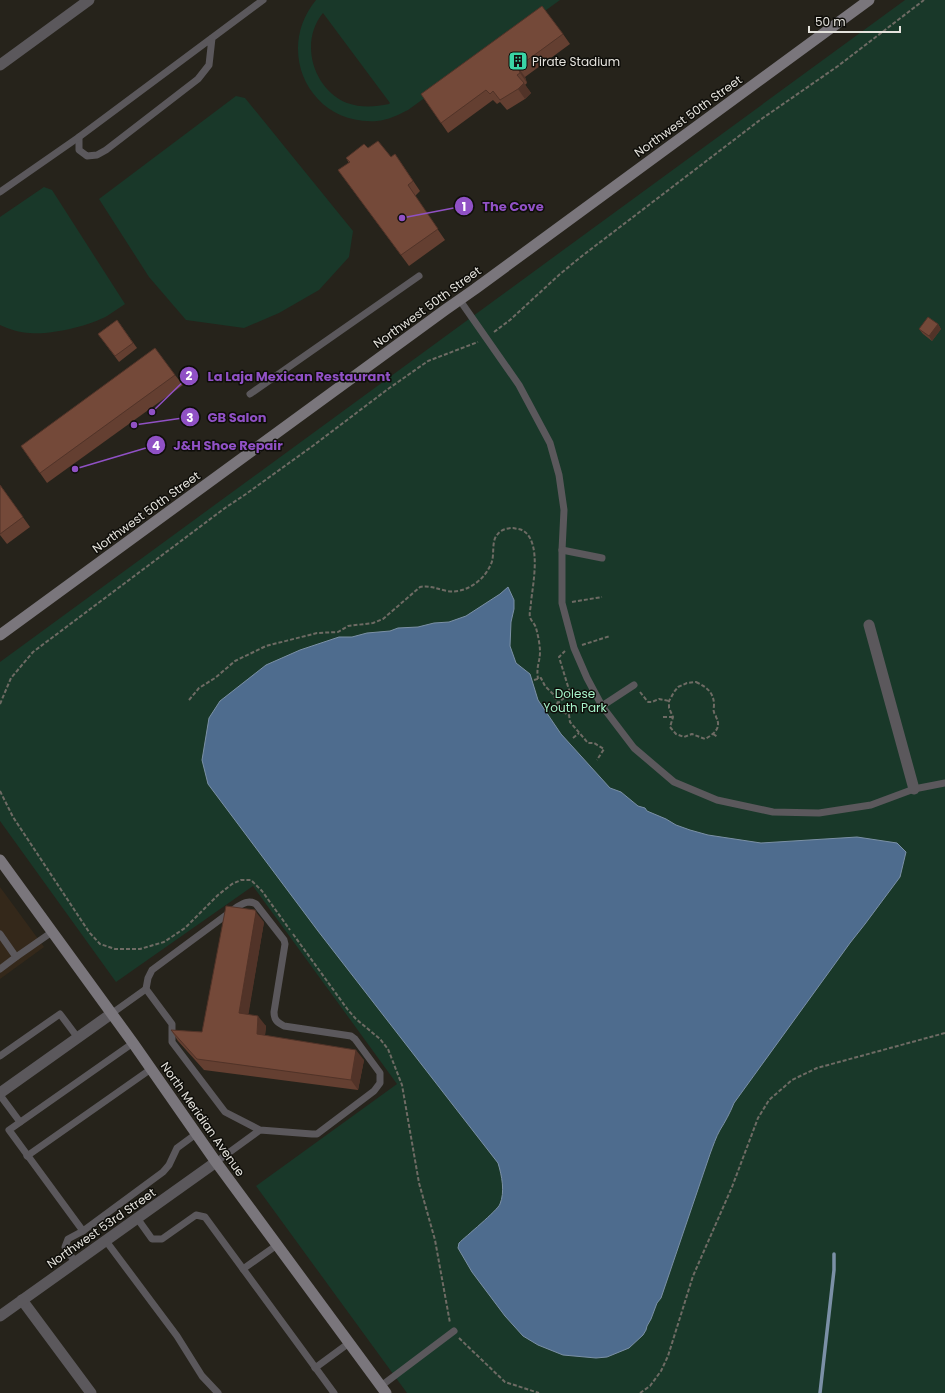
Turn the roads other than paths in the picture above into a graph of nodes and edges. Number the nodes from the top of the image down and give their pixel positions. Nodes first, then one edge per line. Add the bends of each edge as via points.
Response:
1 (89, 0) edge
2 (263, 0) edge
3 (869, 0) edge
4 (212, 38) junction
5 (0, 65) edge
6 (79, 137) junction
7 (0, 192) edge
8 (419, 276) dead end
9 (459, 300) junction
10 (250, 394) dead end
11 (562, 550) junction
12 (602, 558) dead end
13 (869, 625) dead end
14 (0, 635) edge
15 (634, 685) road end
16 (602, 706) junction
17 (945, 783) edge
18 (914, 789) junction
19 (0, 860) edge
20 (52, 932) junction
21 (0, 934) edge
22 (16, 957) junction
23 (0, 969) edge
24 (146, 989) junction
25 (111, 1014) junction
26 (78, 1038) junction
27 (133, 1043) junction
28 (0, 1056) edge
29 (151, 1069) junction
30 (0, 1094) edge
31 (20, 1122) junction
32 (260, 1130) junction
33 (196, 1134) junction
34 (27, 1156) junction
35 (216, 1162) junction
36 (137, 1218) junction
37 (83, 1231) junction
38 (106, 1241) junction
39 (277, 1245) junction
40 (75, 1262) junction
41 (243, 1269) junction
42 (22, 1300) junction
43 (0, 1316) edge
44 (454, 1331) road end
45 (350, 1343) junction
46 (315, 1368) junction
47 (383, 1390) edge
48 (91, 1393) edge
49 (218, 1393) edge
50 (334, 1393) edge

1 - 5 street
2 - 4 lane
3 - 9 main road, Northwest 50th Street
4 - 6 lane
4 - 6 lane via 209,65 198,79 106,150 97,155 87,156 79,150
6 - 7 lane
8 - 10 lane
9 - 11 lane via 519,385 550,443 559,475 564,510
9 - 14 main road, Northwest 50th Street
11 - 12 lane
11 - 16 lane via 562,603 574,648
13 - 18 street
15 - 16 lane
16 - 18 lane via 634,748 674,782 717,800 773,812 819,814 871,805
17 - 18 lane
19 - 20 main road, North Meridian Avenue
20 - 22 lane
20 - 25 main road, North Meridian Avenue
21 - 22 lane
22 - 23 lane
24 - 25 lane
24 - 32 lane via 172,1024 172,1042 225,1112
24 - 32 lane via 152,970 245,902 256,904 282,936 285,944 274,1018 284,1026 351,1036 380,1073 380,1083 374,1091 317,1134
25 - 26 street
25 - 27 main road, North Meridian Avenue
26 - 28 lane via 60,1014
26 - 30 street
27 - 29 main road, North Meridian Avenue
27 - 31 lane
29 - 33 main road, North Meridian Avenue
29 - 34 lane
30 - 31 lane
31 - 34 lane via 9,1130
32 - 35 lane
33 - 35 main road, North Meridian Avenue
33 - 37 lane via 177,1148 163,1172
34 - 37 lane
35 - 36 street, Northwest 53rd Street
35 - 39 main road, North Meridian Avenue
36 - 38 street, Northwest 53rd Street
36 - 41 lane via 152,1239 162,1239 196,1214 205,1217
37 - 40 lane via 68,1239 65,1247
38 - 40 street, Northwest 53rd Street
38 - 49 lane via 177,1336 202,1376
39 - 41 lane
39 - 45 main road, North Meridian Avenue
40 - 42 street, Northwest 53rd Street
41 - 46 lane
42 - 43 street, Northwest 53rd Street
42 - 48 street
44 - 47 lane
45 - 46 lane
45 - 47 main road, North Meridian Avenue
46 - 50 lane

